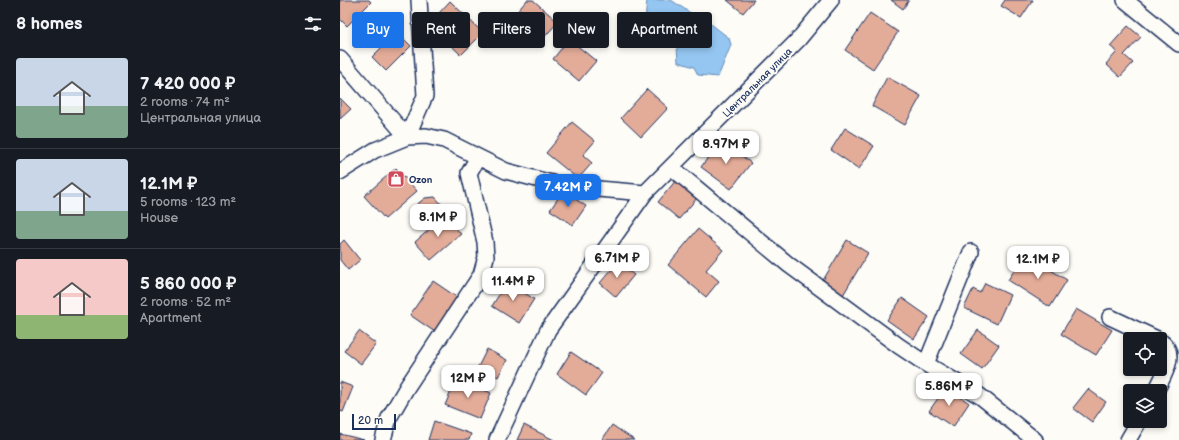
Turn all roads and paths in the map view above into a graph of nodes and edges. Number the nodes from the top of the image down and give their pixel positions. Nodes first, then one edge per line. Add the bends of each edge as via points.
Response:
1 (419, 0) edge
2 (832, 0) edge
3 (1125, 0) edge
4 (1179, 44) edge
5 (340, 59) edge
6 (407, 137) junction
7 (478, 157) junction
8 (671, 167) junction
9 (340, 172) edge
10 (646, 193) junction
11 (971, 252) dead end
12 (1110, 317) dead end
13 (1142, 332) edge
14 (1167, 347) edge
15 (926, 364) junction
16 (1167, 367) edge
17 (1135, 428) edge
18 (383, 440) edge
19 (497, 440) edge
20 (1035, 440) edge
21 (1128, 440) edge

1 - 6 street via 425,96
2 - 8 street, Центральная улица via 798,40
3 - 4 street
5 - 6 street
6 - 7 street via 426,136 444,140
6 - 9 street via 375,150
7 - 10 street via 506,171 563,186
7 - 18 street via 468,173 485,242 486,257 481,275 407,387 389,418
8 - 10 street, Центральная улица
8 - 15 street via 789,265
10 - 19 street, Центральная улица via 548,330
11 - 15 street
12 - 13 street
14 - 16 street via 1170,354
15 - 20 street via 980,396
17 - 21 street

